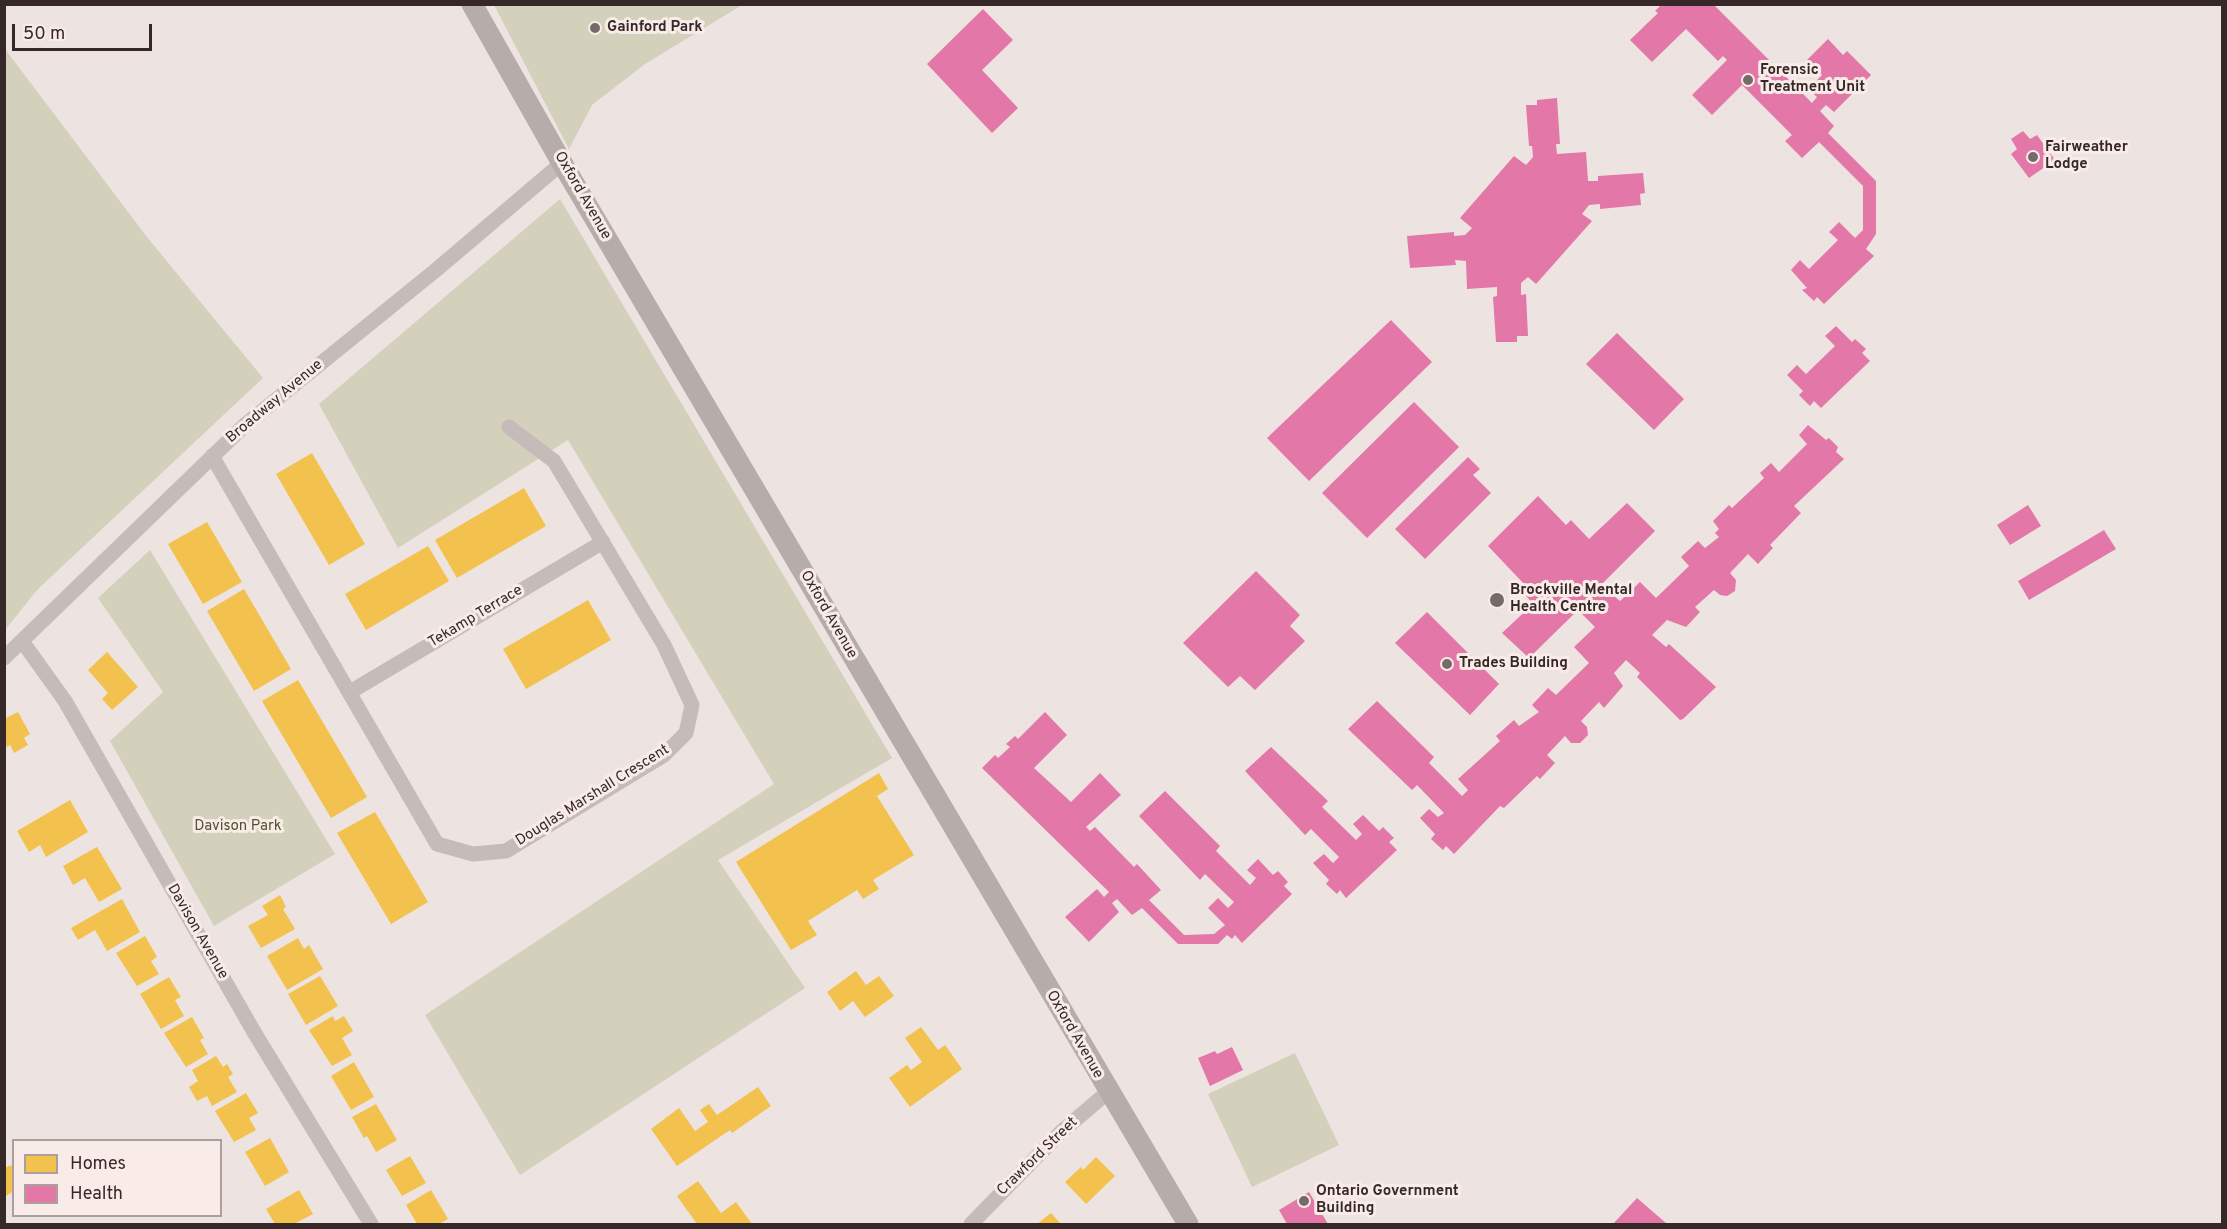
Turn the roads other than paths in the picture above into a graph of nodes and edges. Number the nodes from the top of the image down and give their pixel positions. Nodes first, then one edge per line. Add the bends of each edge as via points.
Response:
1 (472, 4) edge
2 (562, 163) junction
3 (509, 427) dead end
4 (212, 456) junction
5 (603, 542) junction
6 (22, 641) junction
7 (4, 658) edge
8 (350, 692) junction
9 (1108, 1092) junction
10 (371, 1224) edge
11 (970, 1224) edge
12 (1188, 1224) edge

1 - 2 street, Oxford Avenue
2 - 4 street, Broadway Avenue
2 - 9 street, Oxford Avenue
3 - 5 street, Douglas Marshall Crescent via 554,461
4 - 6 street, Broadway Avenue
4 - 8 street, Douglas Marshall Crescent
5 - 8 street, Tekamp Terrace
5 - 8 street, Douglas Marshall Crescent via 664,645 692,705 686,733 664,755 506,851 473,854 437,844
6 - 7 street, Broadway Avenue
6 - 10 street, Davison Avenue via 65,700 254,1032
9 - 11 street, Crawford Street via 1061,1132
9 - 12 street, Oxford Avenue

